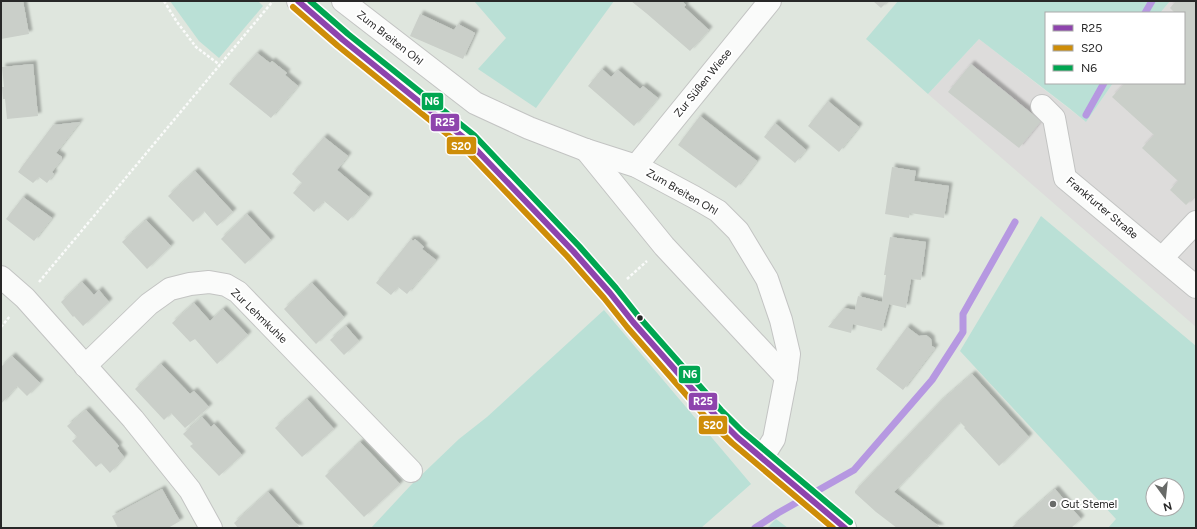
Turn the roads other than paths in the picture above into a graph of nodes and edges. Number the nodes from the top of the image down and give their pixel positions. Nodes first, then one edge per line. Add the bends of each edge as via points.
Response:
1 (298, 1) edge
2 (343, 1) edge
3 (770, 1) edge
4 (1042, 106) dead end
5 (586, 150) junction
6 (636, 166) junction
7 (1196, 222) edge
8 (1162, 258) junction
9 (1, 277) edge
10 (1196, 287) edge
11 (85, 366) junction
12 (786, 377) junction
13 (762, 458) junction
14 (411, 471) dead end
15 (211, 528) edge
16 (845, 528) edge

1 - 13 street via 468,141 573,251 715,415
2 - 5 street, Zum Breiten Ohl via 475,103
3 - 6 street, Zur Süßen Wiese
4 - 8 street, Frankfurter Straße via 1054,118 1065,178
5 - 6 street, Zum Breiten Ohl
5 - 12 street, Zum Breiten Ohl via 664,246
6 - 12 street, Zum Breiten Ohl via 718,211 738,231 767,279 781,320 789,354
7 - 8 street
8 - 10 street, Frankfurter Straße
9 - 11 street via 25,298
11 - 14 street, Zur Lehmkuhle via 149,304 170,290 209,282 226,285 238,292
11 - 15 street via 133,419 190,490
12 - 13 street, Zum Breiten Ohl via 774,438
13 - 16 street

